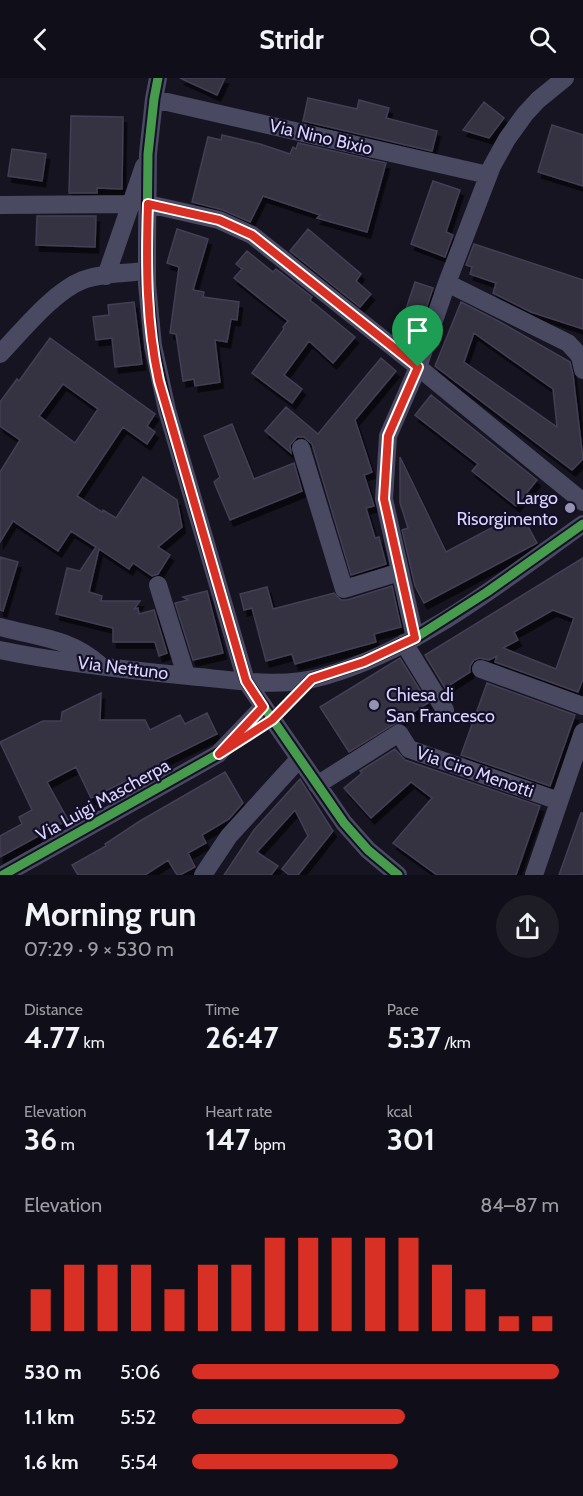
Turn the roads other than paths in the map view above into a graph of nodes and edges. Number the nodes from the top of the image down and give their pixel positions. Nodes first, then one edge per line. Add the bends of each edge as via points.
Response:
1 (565, 78) edge
2 (153, 85) edge
3 (488, 176) junction
4 (139, 204) junction
5 (0, 205) edge
6 (147, 271) junction
7 (106, 276) junction
8 (447, 284) junction
9 (0, 354) edge
10 (418, 367) junction
11 (583, 370) edge
12 (301, 448) dead end
13 (583, 502) edge
14 (583, 524) edge
15 (399, 572) junction
16 (158, 585) dead end
17 (0, 627) edge
18 (409, 640) junction
19 (0, 650) edge
20 (101, 666) junction
21 (481, 669) dead end
22 (186, 675) junction
23 (246, 681) junction
24 (583, 706) edge
25 (263, 707) junction
26 (445, 710) dead end
27 (583, 732) edge
28 (299, 759) junction
29 (317, 785) junction
30 (559, 801) junction
31 (3, 875) edge
32 (203, 875) edge
33 (398, 875) edge
34 (534, 875) edge

1 - 3 street via 525,114 501,148
2 - 3 street, Via Nino Bixio
2 - 4 street via 148,154
3 - 8 street
4 - 5 street
4 - 6 street
4 - 7 street
4 - 10 street via 219,220 252,235
6 - 7 street
6 - 23 street via 152,337 162,393
7 - 9 street via 76,283 55,298
8 - 10 street
8 - 11 street via 568,343 580,356
10 - 13 street
10 - 15 street via 388,436 384,499
12 - 15 street via 344,589
14 - 18 street, Via Nettuno via 487,592
15 - 18 street
16 - 22 street
17 - 20 street via 68,644
18 - 23 street, Via Nettuno via 319,678
18 - 26 street
19 - 20 street, Via Nettuno
20 - 22 street, Via Nettuno
21 - 24 street
22 - 23 street, Via Nettuno
23 - 25 street
25 - 28 street
25 - 31 street, Via Luigi Mascherpa via 219,754
27 - 30 street
28 - 29 street
28 - 32 street via 222,845
29 - 30 street, Via Ciro Menotti via 399,733 409,749
29 - 33 street via 351,831
30 - 34 street

